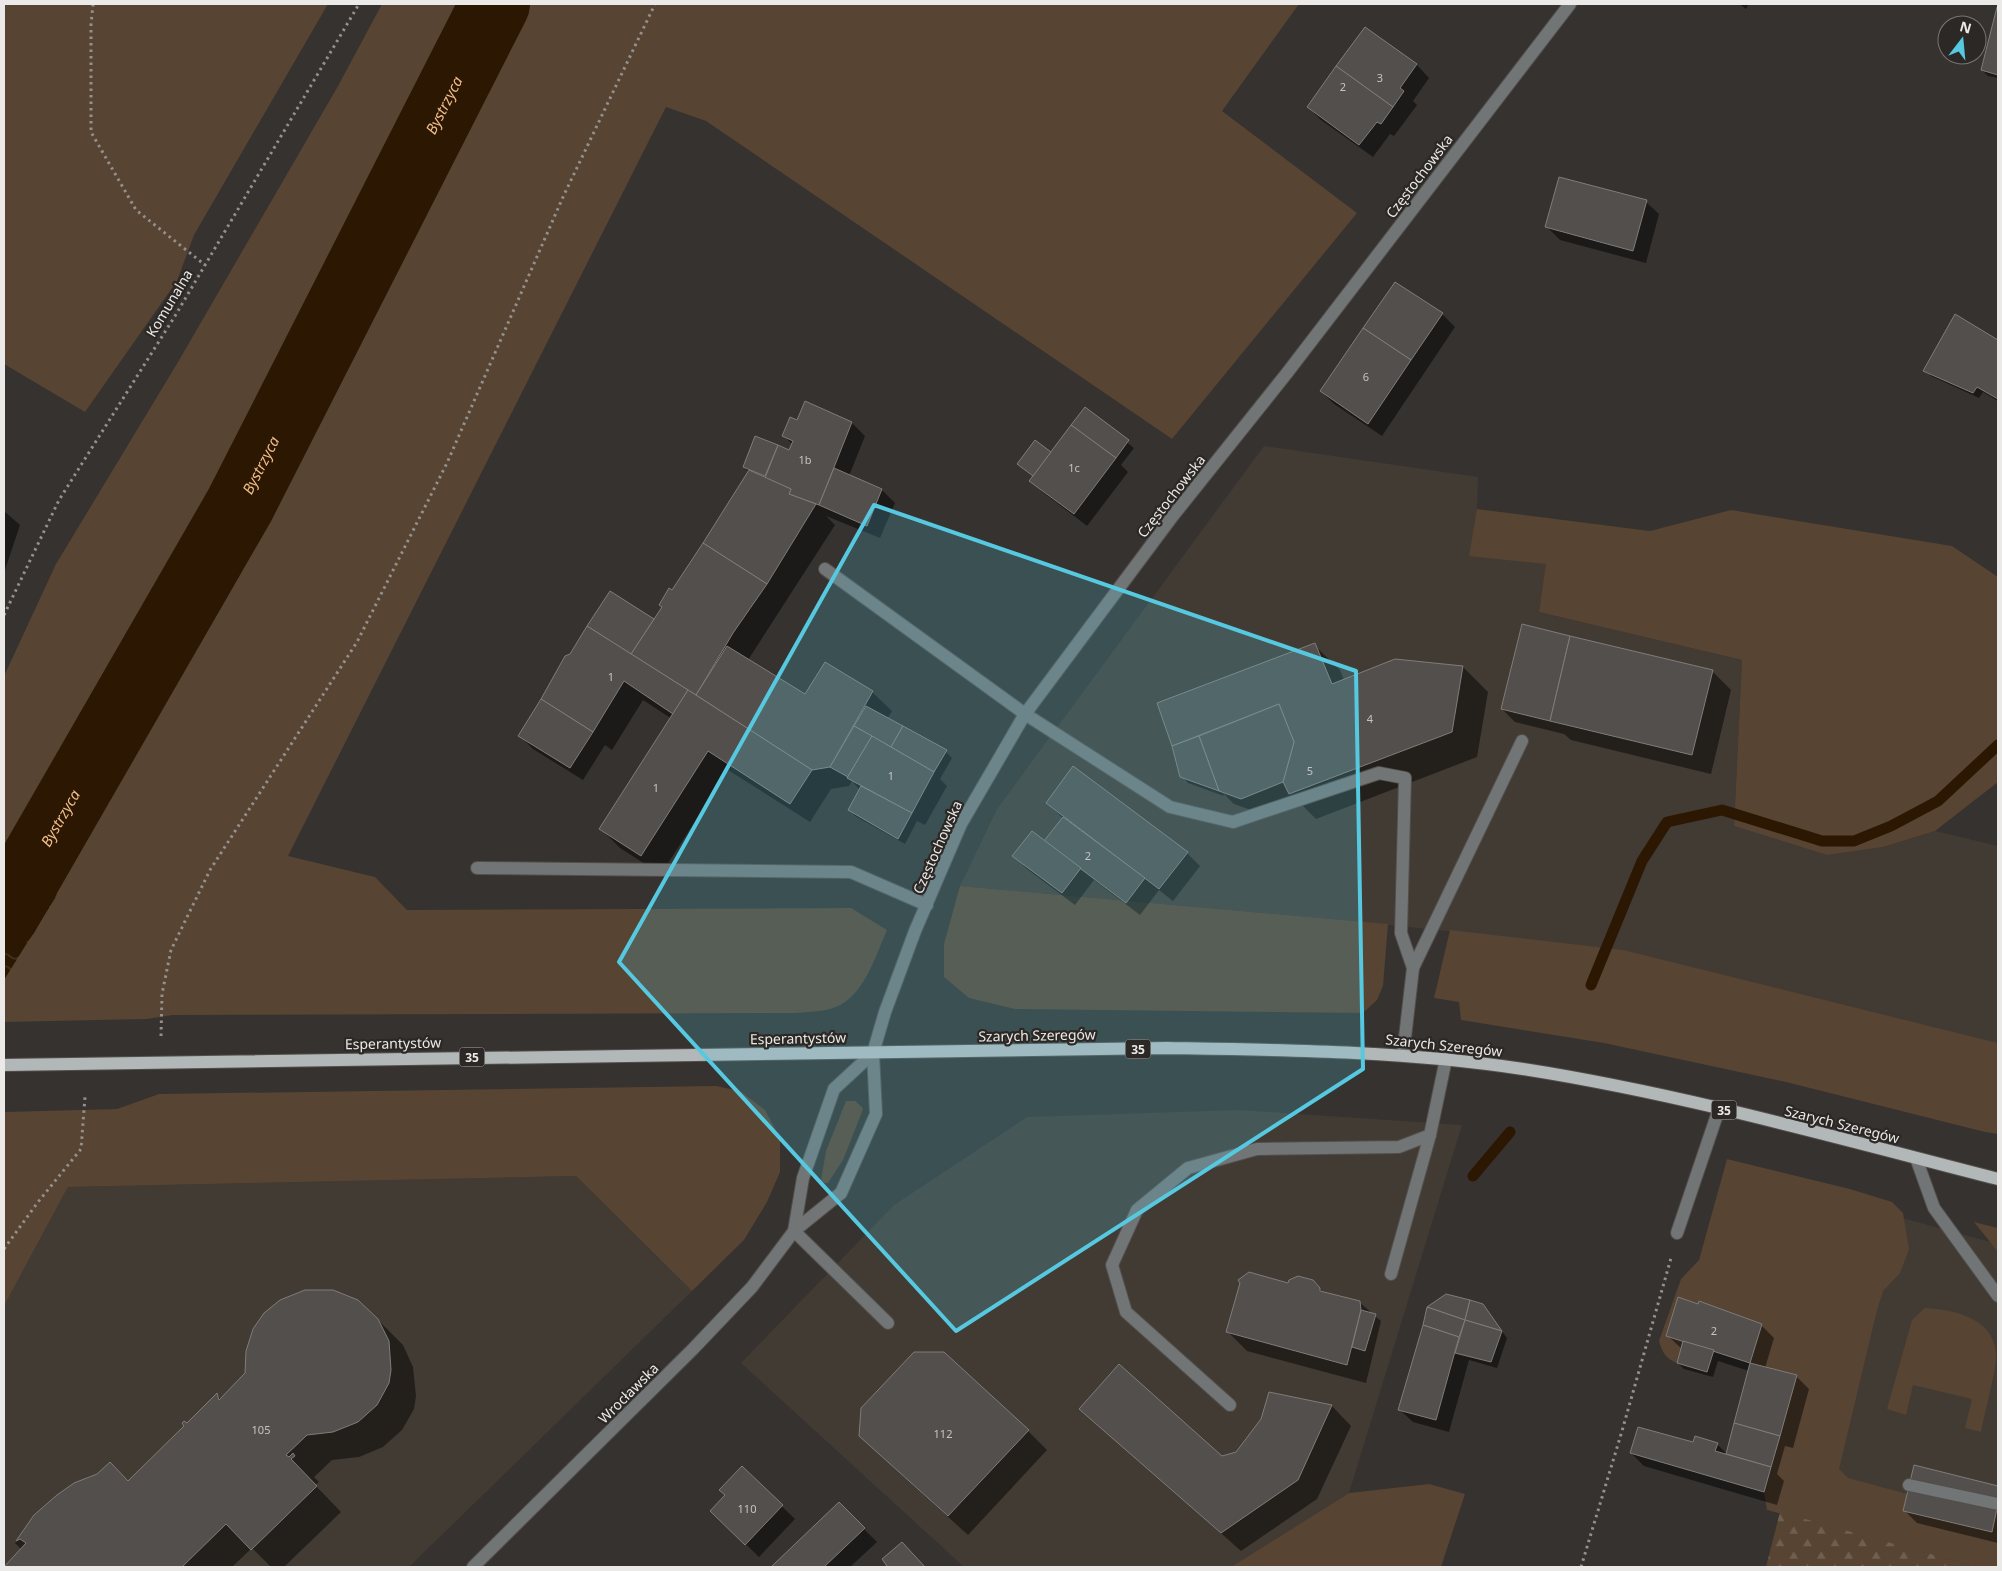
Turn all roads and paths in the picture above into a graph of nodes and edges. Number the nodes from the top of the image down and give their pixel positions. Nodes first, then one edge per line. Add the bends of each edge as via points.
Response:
1 (93, 4) edge
2 (358, 4) edge
3 (655, 4) edge
4 (1570, 4) edge
5 (205, 265) junction
6 (825, 569) dead end
7 (4, 615) edge
8 (1025, 714) junction
9 (1522, 741) dead end
10 (477, 868) dead end
11 (927, 905) junction
12 (1412, 968) junction
13 (873, 1052) junction
14 (1403, 1055) junction
15 (1446, 1059) junction
16 (160, 1062) junction
17 (4, 1065) edge
18 (85, 1097) dead end
19 (1719, 1109) junction
20 (1430, 1135) junction
21 (1916, 1158) junction
22 (1998, 1179) edge
23 (794, 1231) junction
24 (1678, 1233) joint
25 (4, 1249) edge
26 (1391, 1274) dead end
27 (1998, 1296) edge
28 (888, 1323) dead end
29 (1230, 1405) dead end
30 (1909, 1485) dead end
31 (1998, 1504) edge
32 (473, 1567) edge
33 (1580, 1567) edge

1 - 5 path via 91,132 136,210
2 - 5 path, Komunalna
3 - 16 path via 564,197 447,463 357,642 210,870 171,950 162,994
4 - 8 street, Częstochowska via 1293,366 1172,517
5 - 7 path, Komunalna via 59,500
6 - 8 street
8 - 11 street, Częstochowska via 961,824
8 - 12 street via 1170,807 1233,822 1380,773 1405,778 1401,932
9 - 12 street
10 - 11 street via 851,872
11 - 13 street, Częstochowska via 885,1012
12 - 14 street
13 - 14 main road, Szarych Szeregów / 35 via 1167,1048
13 - 16 main road, Esperantystów / 35
13 - 23 street, Wrocławska via 834,1089 803,1178
13 - 23 street, Wrocławska via 876,1114 841,1193
14 - 15 main road, Szarych Szeregów / 35
15 - 19 main road, Szarych Szeregów / 35 via 1585,1080
15 - 20 street
16 - 17 main road, Esperantystów / 35
18 - 25 path via 82,1150
19 - 21 main road, Szarych Szeregów / 35
19 - 24 street
20 - 26 street
20 - 29 street via 1399,1148 1257,1148 1188,1168 1137,1210 1112,1265 1126,1312
21 - 22 main road, Szarych Szeregów / 35
21 - 27 street via 1934,1208
23 - 28 street
23 - 32 street, Wrocławska via 752,1287 693,1349
24 - 33 path
30 - 31 street

